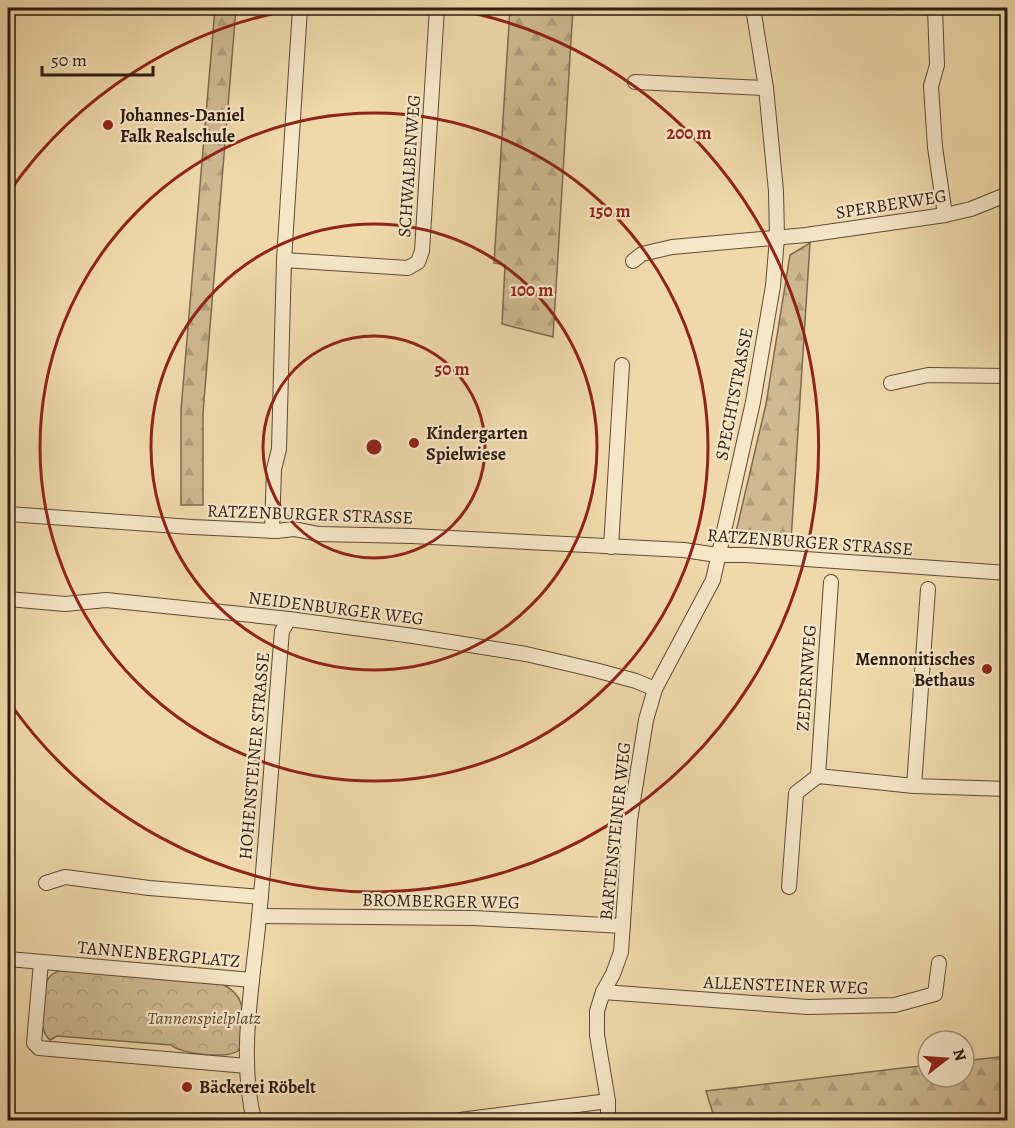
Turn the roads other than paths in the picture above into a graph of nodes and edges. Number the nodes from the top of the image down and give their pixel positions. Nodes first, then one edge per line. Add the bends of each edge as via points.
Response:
1 (300, 8) edge
2 (437, 8) edge
3 (753, 8) edge
4 (935, 8) edge
5 (635, 82) dead end
6 (766, 88) junction
7 (1008, 194) edge
8 (945, 215) junction
9 (777, 238) junction
10 (284, 260) junction
11 (633, 261) dead end
12 (622, 365) dead end
13 (1008, 376) edge
14 (891, 383) dead end
15 (8, 514) edge
16 (272, 531) junction
17 (611, 547) junction
18 (717, 555) junction
19 (1008, 573) edge
20 (831, 582) dead end
21 (928, 589) dead end
22 (8, 599) edge
23 (289, 619) junction
24 (655, 689) junction
25 (818, 776) junction
26 (915, 786) junction
27 (1008, 789) edge
28 (46, 883) dead end
29 (789, 887) dead end
30 (261, 897) junction
31 (259, 916) junction
32 (623, 926) junction
33 (8, 959) edge
34 (41, 962) junction
35 (939, 963) dead end
36 (252, 980) junction
37 (603, 992) junction
38 (247, 1066) junction
39 (608, 1101) junction
40 (254, 1120) edge
41 (460, 1120) edge
42 (608, 1120) edge

1 - 10 street
2 - 10 street, SCHWALBENWEG via 422,251 418,262 408,268
3 - 6 street, SPECHTSTRASSE
4 - 8 street via 937,64 931,86
5 - 6 street
6 - 9 street, SPECHTSTRASSE
7 - 8 street, SPERBERWEG
8 - 9 street, SPERBERWEG
9 - 11 street via 672,247 642,254
9 - 18 street, SPECHTSTRASSE via 753,402
10 - 16 street via 279,449 274,469
12 - 17 street
13 - 14 street via 928,375
15 - 16 street, RATZENBURGER STRASSE
16 - 17 street, RATZENBURGER STRASSE via 294,529 319,534
17 - 18 street, RATZENBURGER STRASSE
18 - 19 street, RATZENBURGER STRASSE
18 - 24 street, BARTENSTEINER WEG via 713,580
20 - 25 street, ZEDERNWEG
21 - 26 street
22 - 23 street, NEIDENBURGER WEG via 64,604 106,600
23 - 24 street, NEIDENBURGER WEG via 526,654
23 - 30 street, HOHENSTEINER STRASSE via 282,631
24 - 32 street, BARTENSTEINER WEG via 646,720 630,820
25 - 26 street
25 - 29 street via 796,794
26 - 27 street
28 - 30 street via 65,877
30 - 31 street, HOHENSTEINER STRASSE
31 - 32 street, BROMBERGER WEG via 474,918
31 - 36 street, HOHENSTEINER STRASSE
32 - 37 street, BARTENSTEINER WEG via 621,952
33 - 34 street, TANNENBERGPLATZ
34 - 36 street, TANNENBERGPLATZ
34 - 38 street via 34,1043 39,1048
35 - 37 street, ALLENSTEINER WEG via 935,994 895,1005 808,1007
36 - 38 street, TANNENBERGPLATZ
37 - 39 street, BARTENSTEINER WEG via 597,1011 597,1035
38 - 40 street
39 - 41 street
39 - 42 street, BARTENSTEINER WEG

